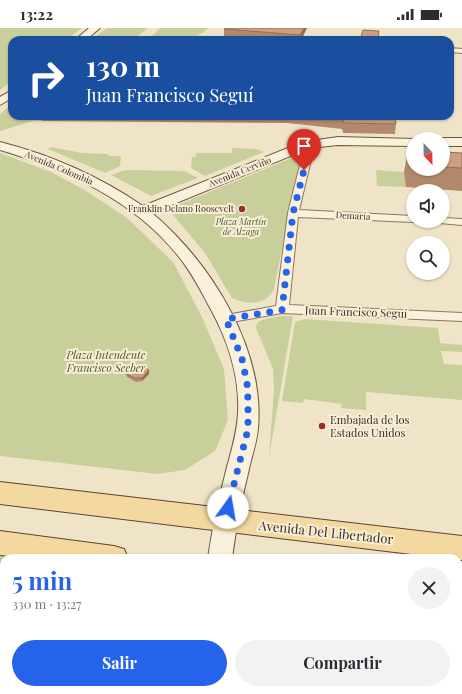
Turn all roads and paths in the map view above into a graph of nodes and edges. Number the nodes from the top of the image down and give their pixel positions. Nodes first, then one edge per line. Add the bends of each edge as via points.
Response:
1 (95, 28) edge
2 (85, 36) edge
3 (406, 142) edge
4 (450, 142) edge
5 (462, 142) edge
6 (0, 146) edge
7 (296, 149) junction
8 (141, 212) junction
9 (293, 213) junction
10 (406, 219) edge
11 (450, 221) edge
12 (462, 222) edge
13 (282, 310) junction
14 (462, 317) edge
15 (226, 319) junction
16 (0, 493) edge
17 (225, 520) junction
18 (0, 543) edge
19 (462, 548) edge
20 (84, 554) edge
21 (221, 554) edge

1 - 2 main road
3 - 7 main road, Avenida Cerviño via 328,141
4 - 5 main road
6 - 8 main road, Avenida Colombia via 74,172 109,190
7 - 8 main road, Avenida Cerviño
7 - 9 street via 307,156
8 - 15 main road, Avenida Colombia via 179,246
9 - 10 street, Demaría
9 - 13 street
11 - 12 street
13 - 14 street, Juan Francisco Seguí
13 - 15 street, Juan Francisco Seguí
15 - 17 main road, Avenida Colombia via 242,359 247,383 248,429
16 - 17 main road, Avenida Del Libertador
17 - 19 main road, Avenida Del Libertador
17 - 21 main road, Avenida Colombia
18 - 20 main road

